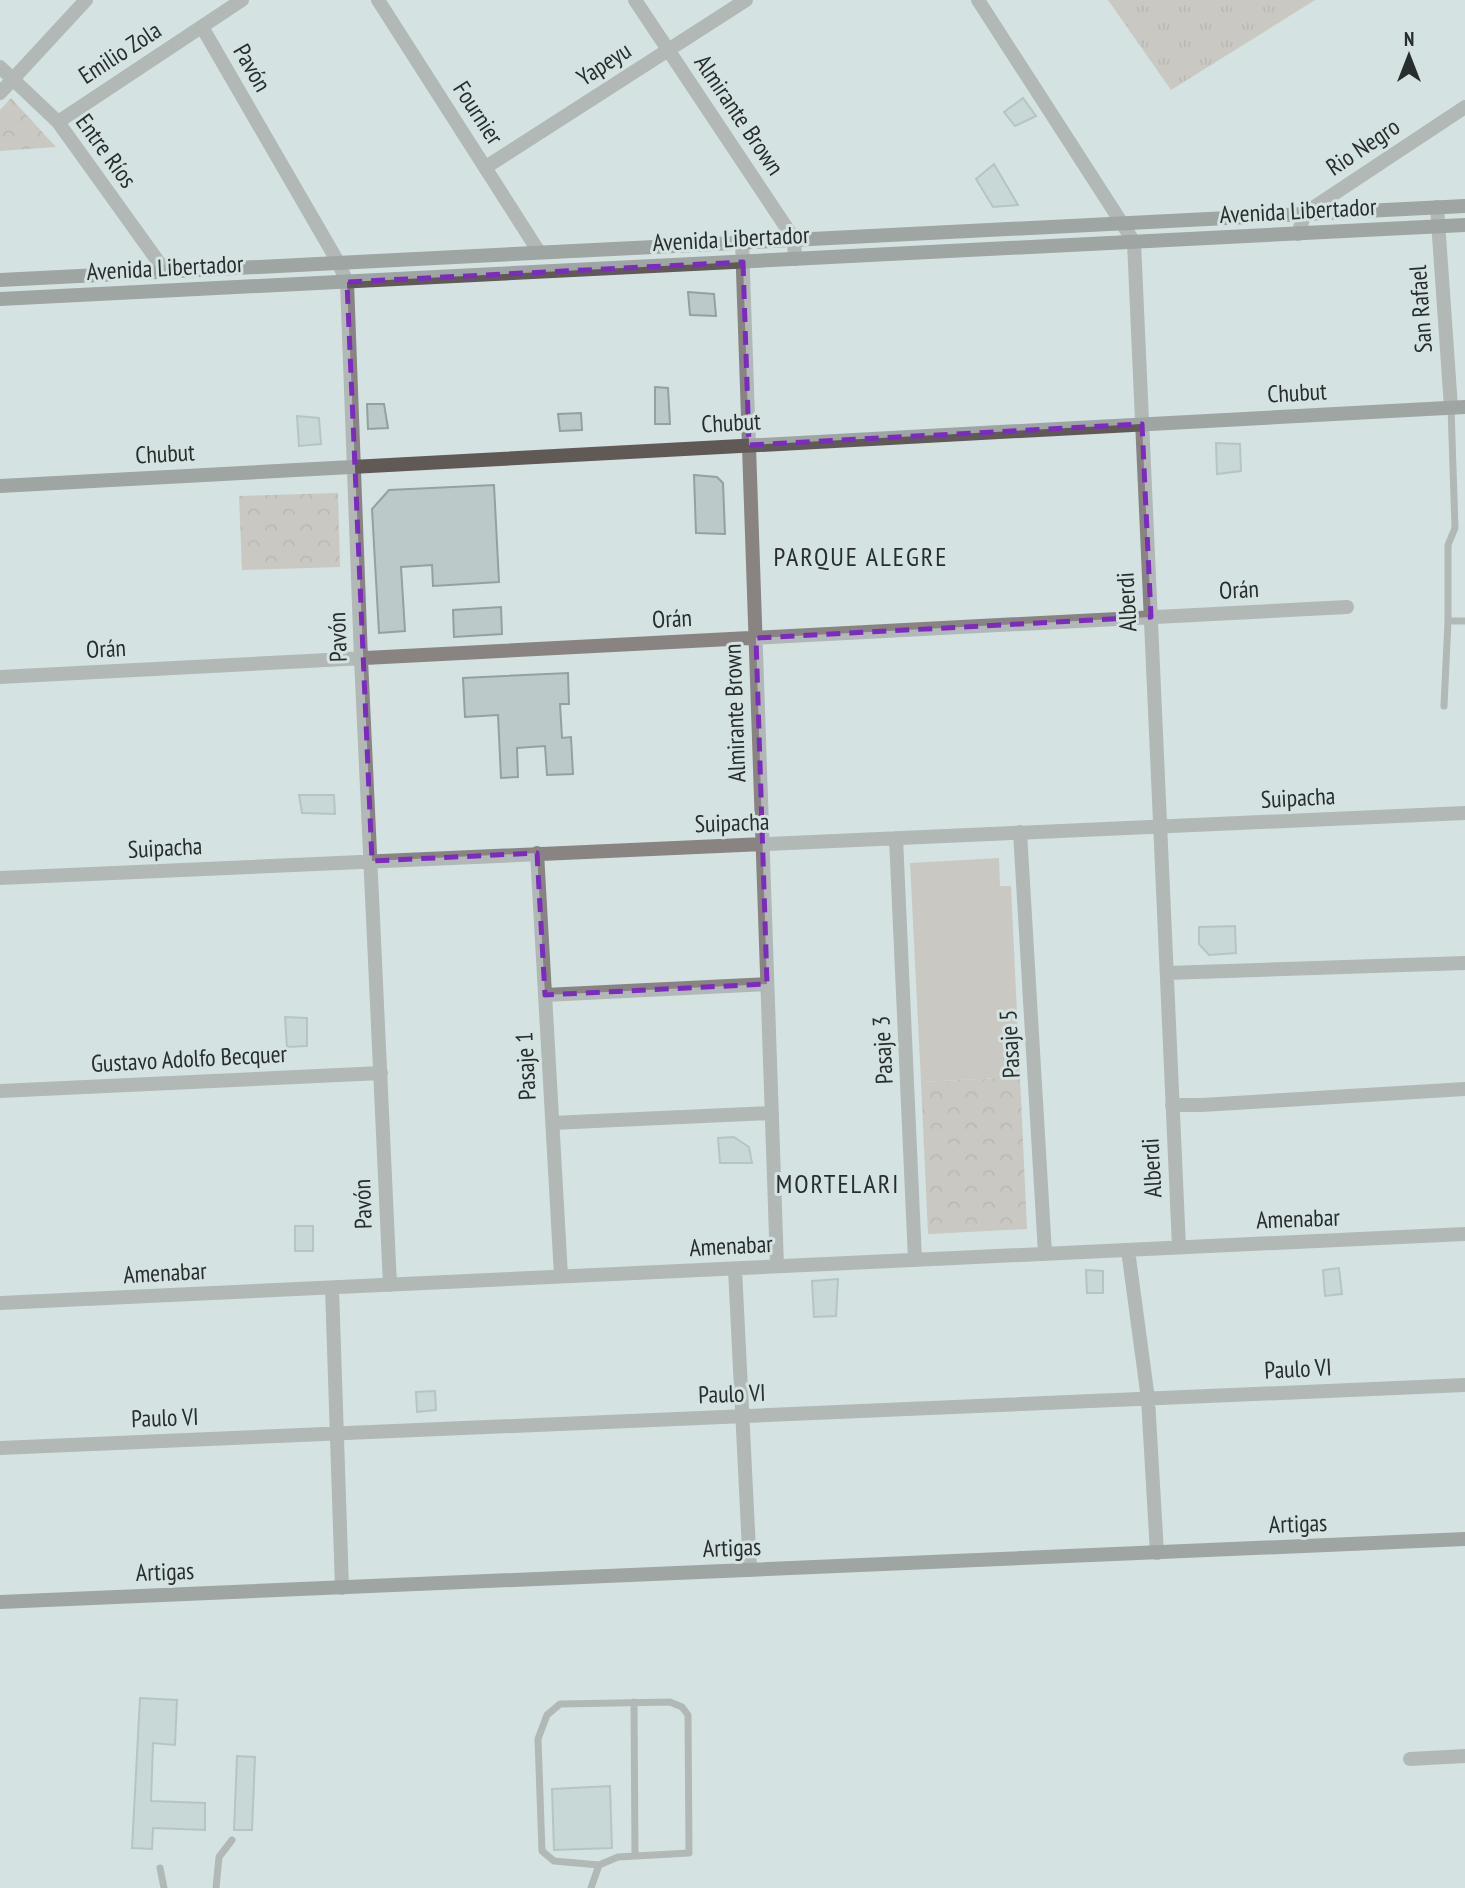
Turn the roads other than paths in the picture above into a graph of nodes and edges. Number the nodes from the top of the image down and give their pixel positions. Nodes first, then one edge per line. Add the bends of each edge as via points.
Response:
1 (86, 0) edge
2 (243, 0) edge
3 (378, 0) edge
4 (635, 0) edge
5 (746, 0) edge
6 (978, 0) edge
7 (202, 27) junction
8 (668, 50) junction
9 (0, 67) edge
10 (13, 79) junction
11 (0, 93) edge
12 (1465, 107) edge
13 (58, 122) junction
14 (486, 167) junction
15 (1465, 206) edge
16 (1437, 207) junction
17 (1305, 213) junction
18 (1121, 222) junction
19 (1465, 225) edge
20 (1438, 226) junction
21 (1298, 234) junction
22 (794, 239) junction
23 (742, 242) junction
24 (1134, 242) junction
25 (539, 252) junction
26 (795, 259) junction
27 (338, 262) junction
28 (743, 262) junction
29 (164, 271) junction
30 (0, 280) edge
31 (347, 282) junction
32 (0, 299) edge
33 (1458, 407) edge
34 (1142, 424) junction
35 (749, 445) junction
36 (355, 467) junction
37 (0, 486) edge
38 (1347, 607) dead end
39 (1151, 617) junction
40 (1448, 621) junction
41 (1465, 621) edge
42 (756, 638) junction
43 (361, 659) junction
44 (0, 677) edge
45 (1444, 706) dead end
46 (1465, 813) edge
47 (1160, 827) junction
48 (1020, 832) junction
49 (896, 838) junction
50 (762, 844) junction
51 (537, 853) junction
52 (372, 862) junction
53 (0, 878) edge
54 (1465, 963) edge
55 (1167, 972) junction
56 (767, 984) junction
57 (545, 995) junction
58 (380, 1073) junction
59 (1465, 1089) edge
60 (0, 1091) edge
61 (1172, 1105) junction
62 (772, 1114) junction
63 (552, 1123) junction
64 (1465, 1234) edge
65 (1179, 1247) junction
66 (1128, 1250) junction
67 (1045, 1253) junction
68 (915, 1260) junction
69 (777, 1266) junction
70 (735, 1269) junction
71 (561, 1276) junction
72 (390, 1285) junction
73 (332, 1288) junction
74 (0, 1303) edge
75 (1465, 1385) edge
76 (1147, 1399) junction
77 (742, 1416) junction
78 (337, 1433) junction
79 (0, 1448) edge
80 (1465, 1539) edge
81 (1157, 1553) junction
82 (750, 1570) junction
83 (342, 1588) junction
84 (0, 1602) edge
85 (634, 1702) junction
86 (1465, 1756) edge
87 (1410, 1759) dead end
88 (232, 1840) dead end
89 (635, 1856) junction
90 (599, 1865) junction
91 (160, 1868) dead end
92 (164, 1888) edge
93 (216, 1888) edge
94 (591, 1888) edge

1 - 10 street
2 - 7 street, Emilio Zola
3 - 14 street, Fournier
4 - 8 street, Almirante Brown
5 - 8 street, Yapeyu
6 - 18 street
7 - 13 street, Emilio Zola
7 - 27 street, Pavón
8 - 14 street, Yapeyu
8 - 22 street, Almirante Brown
9 - 10 street, Entre Ríos
10 - 11 street
10 - 13 street, Entre Ríos
12 - 17 street, Rio Negro
13 - 29 street, Entre Ríos
14 - 25 street, Fournier
15 - 16 main road, Avenida Libertador
16 - 17 main road, Avenida Libertador
16 - 20 street, San Rafael
17 - 18 main road, Avenida Libertador
17 - 21 street
18 - 22 main road, Avenida Libertador
18 - 24 street
19 - 20 main road, Avenida Libertador
20 - 21 main road, Avenida Libertador
20 - 33 street, San Rafael
21 - 24 main road, Avenida Libertador
22 - 23 main road, Avenida Libertador
22 - 26 street
23 - 25 main road, Avenida Libertador
23 - 28 street, Almirante Brown
24 - 26 main road, Avenida Libertador
24 - 34 street, Alberdi
25 - 27 main road, Avenida Libertador
26 - 28 main road, Avenida Libertador
27 - 29 main road, Avenida Libertador
27 - 31 street, Pavón
28 - 31 main road, Avenida Libertador
28 - 35 street, Almirante Brown
29 - 30 main road, Avenida Libertador
31 - 32 main road, Avenida Libertador
31 - 36 street, Pavón
33 - 34 main road, Chubut
33 - 40 lane via 1455,528 1448,545
34 - 35 main road, Chubut
34 - 39 street, Alberdi
35 - 36 main road, Chubut
35 - 42 street, Almirante Brown
36 - 37 main road, Chubut
36 - 43 street, Pavón
38 - 39 street, Orán
39 - 42 street, Orán
39 - 47 street, Alberdi
40 - 41 lane
40 - 45 lane
42 - 43 street, Orán
42 - 50 street, Almirante Brown
43 - 44 street, Orán
43 - 52 street, Pavón
46 - 47 street, Suipacha
47 - 48 street, Suipacha
47 - 55 street, Alberdi
48 - 49 street, Suipacha
48 - 67 street, Pasaje 5
49 - 50 street, Suipacha
49 - 68 street, Pasaje 3
50 - 51 street, Suipacha
50 - 56 street, Almirante Brown
51 - 52 street, Suipacha
51 - 57 street, Pasaje 1
52 - 53 street, Suipacha
52 - 58 street, Pavón
54 - 55 street
55 - 61 street, Alberdi
56 - 57 street
56 - 62 street, Almirante Brown
57 - 63 street, Pasaje 1
58 - 60 street, Gustavo Adolfo Becquer
58 - 72 street, Pavón
59 - 61 street
61 - 65 street, Alberdi
62 - 63 street
62 - 69 street, Almirante Brown
63 - 71 street, Pasaje 1
64 - 65 street, Amenabar
65 - 66 street, Amenabar
66 - 67 street, Amenabar
66 - 76 street
67 - 68 street, Amenabar
68 - 69 street, Amenabar
69 - 70 street, Amenabar
70 - 71 street, Amenabar
70 - 77 street
71 - 72 street, Amenabar
72 - 73 street, Amenabar
73 - 74 street, Amenabar
73 - 78 street
75 - 76 street, Paulo VI
76 - 77 street, Paulo VI
76 - 81 street
77 - 78 street, Paulo VI
77 - 82 street
78 - 79 street, Paulo VI
78 - 83 street
80 - 81 main road, Artigas
81 - 82 main road, Artigas
82 - 83 main road, Artigas
83 - 84 main road, Artigas
85 - 89 lane
85 - 89 lane via 670,1702 688,1715 689,1853
85 - 90 lane via 560,1704 548,1715 538,1739 542,1851 554,1861
86 - 87 street
88 - 93 lane via 219,1857
89 - 90 lane
90 - 94 lane
91 - 92 lane

